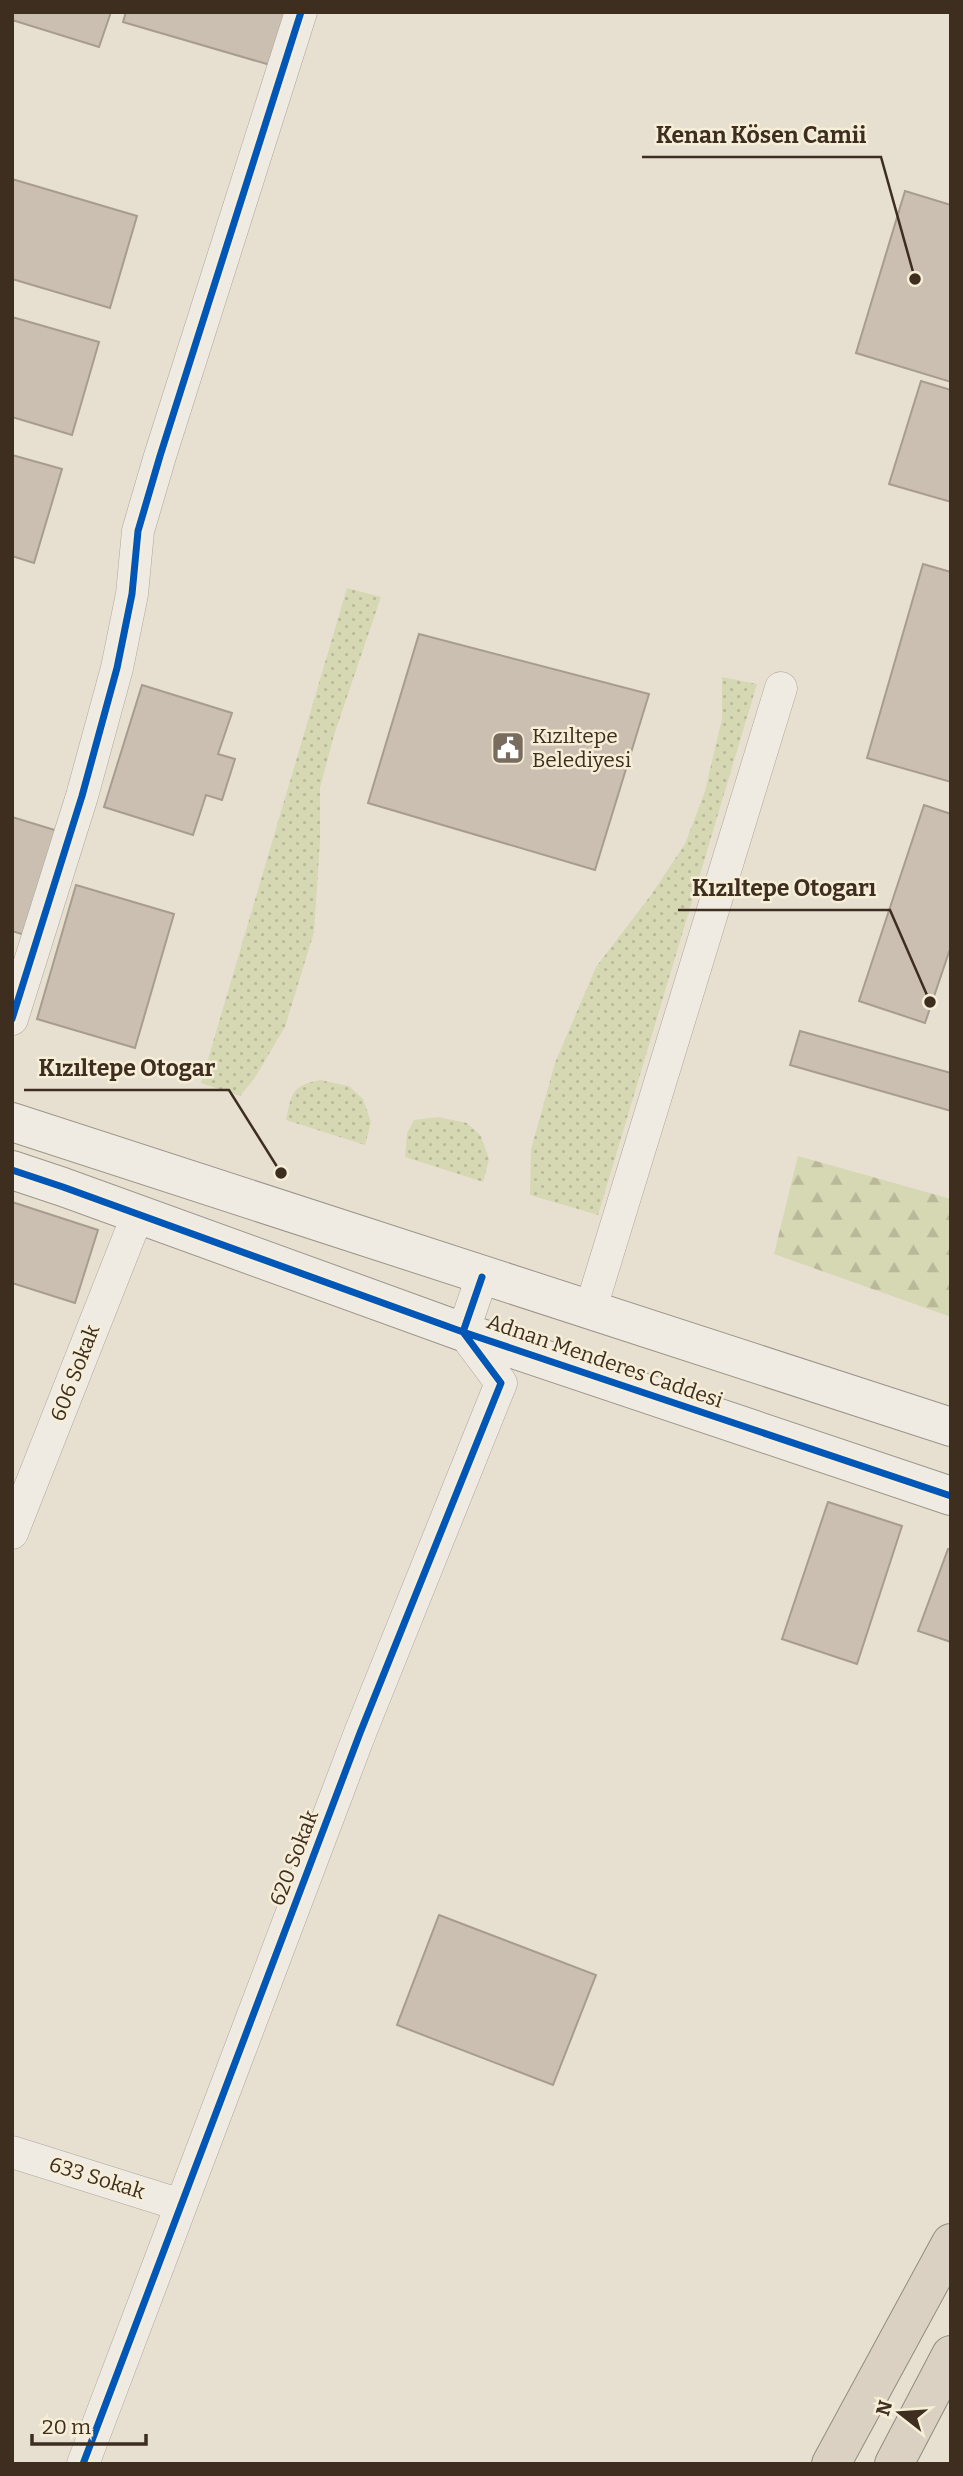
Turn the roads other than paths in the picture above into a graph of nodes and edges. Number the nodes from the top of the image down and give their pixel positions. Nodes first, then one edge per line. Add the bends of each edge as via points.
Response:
1 (302, 12) edge
2 (781, 688) dead end
3 (12, 1019) edge
4 (12, 1122) edge
5 (12, 1170) edge
6 (138, 1214) junction
7 (482, 1277) junction
8 (590, 1311) junction
9 (463, 1332) junction
10 (951, 1427) edge
11 (951, 1496) edge
12 (12, 1533) edge
13 (12, 2152) edge
14 (181, 2205) junction
15 (951, 2243) edge
16 (951, 2355) edge
17 (83, 2464) edge
18 (831, 2464) edge
19 (894, 2464) edge

1 - 3 street via 138,531 132,594 117,668
2 - 8 street
4 - 7 street, Adnan Menderes Caddesi
5 - 6 street, Adnan Menderes Caddesi
6 - 9 street, Adnan Menderes Caddesi
6 - 12 street, 606 Sokak
7 - 8 street, Adnan Menderes Caddesi
7 - 9 street
8 - 10 street, Adnan Menderes Caddesi
9 - 11 street, Adnan Menderes Caddesi
9 - 14 street, 620 Sokak via 501,1383 360,1733
13 - 14 street, 633 Sokak
14 - 17 street, 620 Sokak
15 - 18 highway
16 - 19 highway

